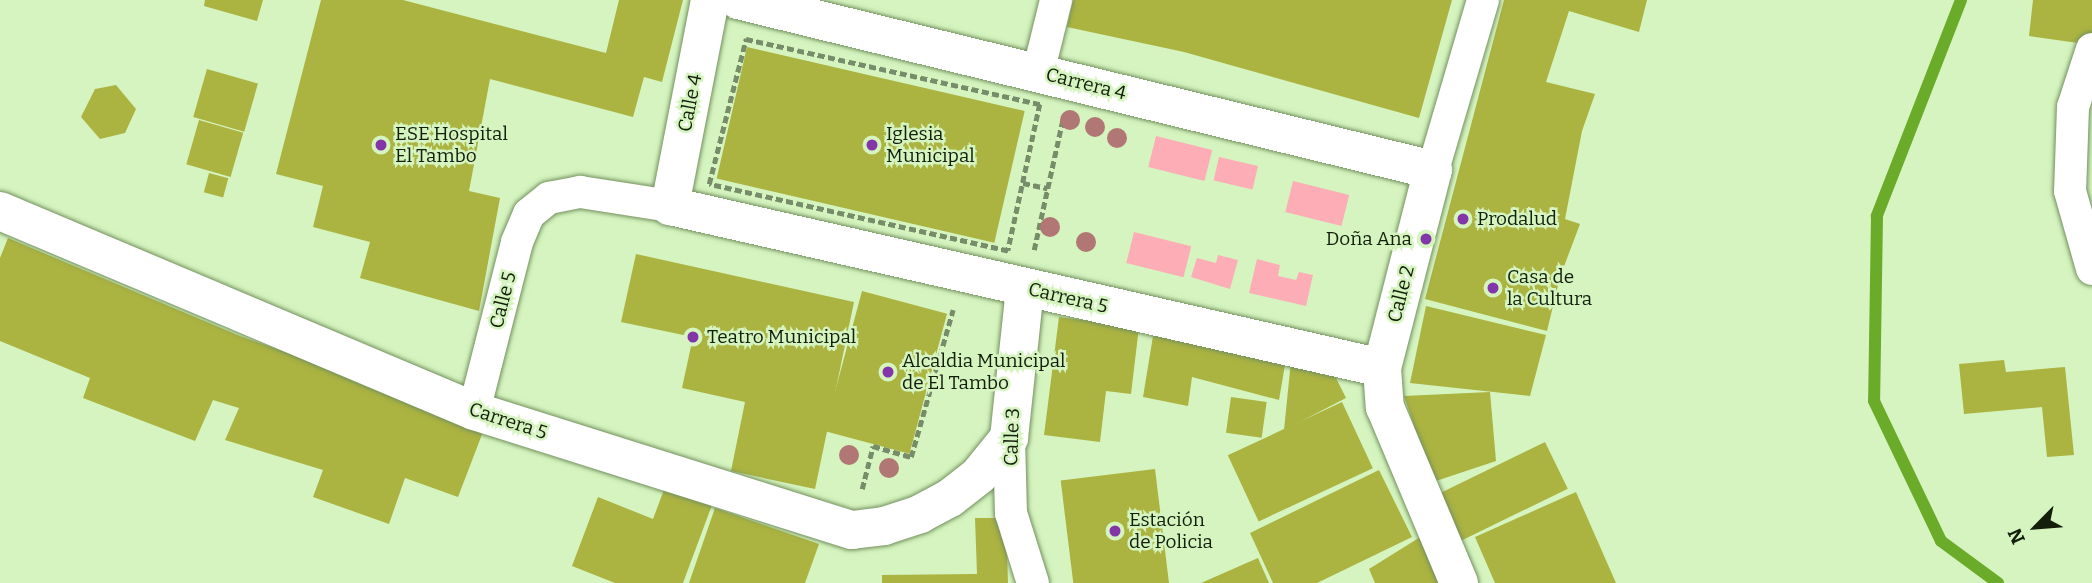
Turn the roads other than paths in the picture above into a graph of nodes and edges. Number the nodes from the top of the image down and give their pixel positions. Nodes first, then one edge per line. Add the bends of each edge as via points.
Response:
1 (710, 0) edge
2 (738, 0) edge
3 (1056, 0) edge
4 (1483, 0) edge
5 (2092, 49) edge
6 (1055, 77) junction
7 (1433, 170) junction
8 (549, 198) joint
9 (670, 206) junction
10 (0, 211) edge
11 (2092, 270) edge
12 (1025, 288) junction
13 (1382, 368) junction
14 (474, 411) junction
15 (1009, 438) junction
16 (1033, 583) edge
17 (1459, 583) edge

1 - 9 main road, Calle 4
2 - 6 main road, Carrera 4
3 - 6 street
4 - 7 street, Calle 2
5 - 11 street via 2073,107 2070,191
6 - 7 main road, Carrera 4
7 - 13 main road, Calle 2
8 - 9 street, Carrera 5 via 580,192
8 - 14 street, Calle 5 via 529,214 517,242
9 - 12 main road, Carrera 5
10 - 14 main road, Carrera 5
12 - 13 main road, Carrera 5
12 - 15 main road, Calle 3
13 - 17 main road, Calle 2 via 1385,407
14 - 15 main road, Carrera 5 via 852,530 884,526 950,498 979,475
15 - 16 street, Calle 3 via 1011,513

